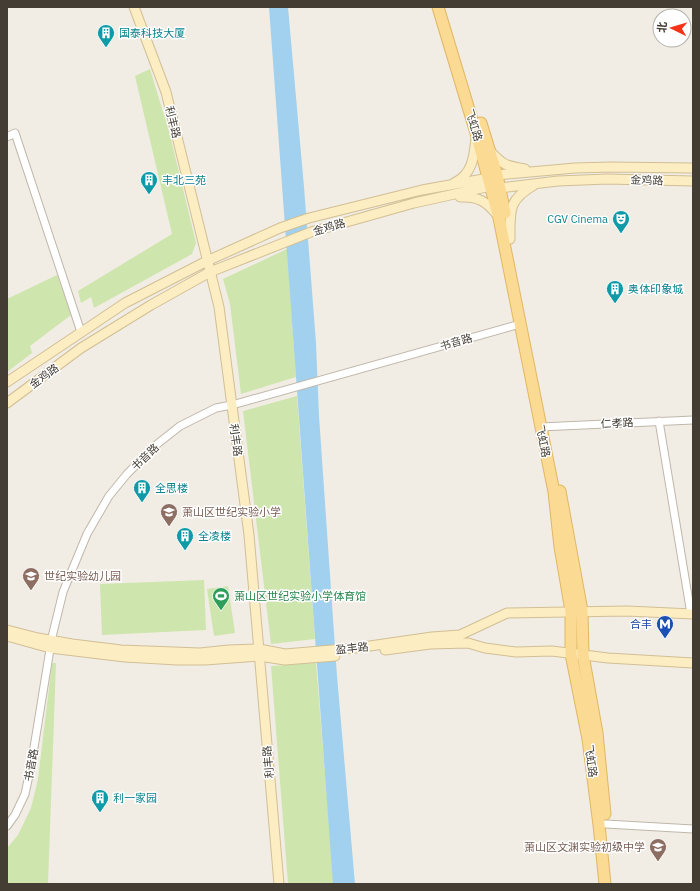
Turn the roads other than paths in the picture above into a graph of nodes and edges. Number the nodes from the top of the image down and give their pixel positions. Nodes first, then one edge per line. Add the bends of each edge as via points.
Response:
1 (134, 7) edge
2 (438, 7) edge
3 (445, 7) edge
4 (476, 133) junction
5 (7, 136) edge
6 (490, 151) junction
7 (693, 168) edge
8 (540, 171) junction
9 (693, 181) edge
10 (494, 182) junction
11 (538, 183) junction
12 (447, 186) junction
13 (441, 197) junction
14 (499, 218) junction
15 (510, 239) junction
16 (207, 261) junction
17 (210, 272) junction
18 (520, 324) junction
19 (81, 332) junction
20 (7, 382) edge
21 (7, 403) edge
22 (232, 405) junction
23 (693, 420) edge
24 (659, 422) junction
25 (544, 427) junction
26 (577, 611) junction
27 (692, 614) edge
28 (7, 630) edge
29 (7, 636) edge
30 (51, 644) junction
31 (259, 653) junction
32 (571, 654) junction
33 (583, 655) junction
34 (693, 663) edge
35 (606, 824) junction
36 (7, 826) edge
37 (693, 829) edge
38 (279, 884) edge
39 (605, 884) edge
40 (612, 884) edge

1 - 16 main road, 利丰路 via 166,92
2 - 4 main road, 飞虹路
3 - 6 main road, 飞虹路
4 - 10 main road, 飞虹路
4 - 12 main road via 472,165 460,180
5 - 19 street via 15,133
6 - 8 main road via 499,162
6 - 10 main road, 飞虹路
7 - 8 main road, 金鸡路 via 611,167
8 - 10 main road, 金鸡路
9 - 11 main road, 金鸡路 via 607,179
10 - 11 main road, 金鸡路
10 - 12 main road, 金鸡路
10 - 13 main road, 金鸡路
10 - 14 main road, 飞虹路
10 - 15 main road, 飞虹路
11 - 15 main road via 516,198 512,206
12 - 16 main road, 金鸡路 via 309,218 280,228
13 - 14 main road via 475,198 491,207
13 - 17 main road, 金鸡路 via 312,232
14 - 18 main road, 飞虹路
15 - 25 main road, 飞虹路
16 - 17 main road, 利丰路
16 - 19 main road, 金鸡路 via 125,303
17 - 21 main road, 金鸡路 via 81,348
17 - 22 main road, 利丰路 via 219,307
18 - 22 street, 书音路
18 - 25 main road, 飞虹路
19 - 20 main road, 金鸡路
22 - 30 street, 书音路 via 216,408 180,426 156,446 109,496 87,534 63,592
22 - 31 main road, 利丰路 via 249,535
23 - 24 street, 仁孝路
24 - 25 street, 仁孝路
24 - 27 street
25 - 26 main road, 飞虹路
26 - 27 main road, 盈丰路
26 - 31 main road, 盈丰路 via 507,613 460,636 432,637 356,648 285,654
26 - 32 main road, 飞虹路
26 - 33 main road, 飞虹路
28 - 30 main road, 盈丰路
29 - 30 main road, 盈丰路
30 - 31 main road, 盈丰路 via 121,650 200,653 229,650
30 - 36 street, 书音路 via 25,794 15,816
31 - 32 main road, 盈丰路 via 285,660 360,654 430,644 468,643 516,652
31 - 38 main road, 利丰路
32 - 33 main road, 盈丰路
32 - 39 main road, 飞虹路 via 588,739
33 - 34 main road, 盈丰路
33 - 35 main road, 飞虹路 via 597,733
35 - 37 street
35 - 40 main road, 飞虹路

